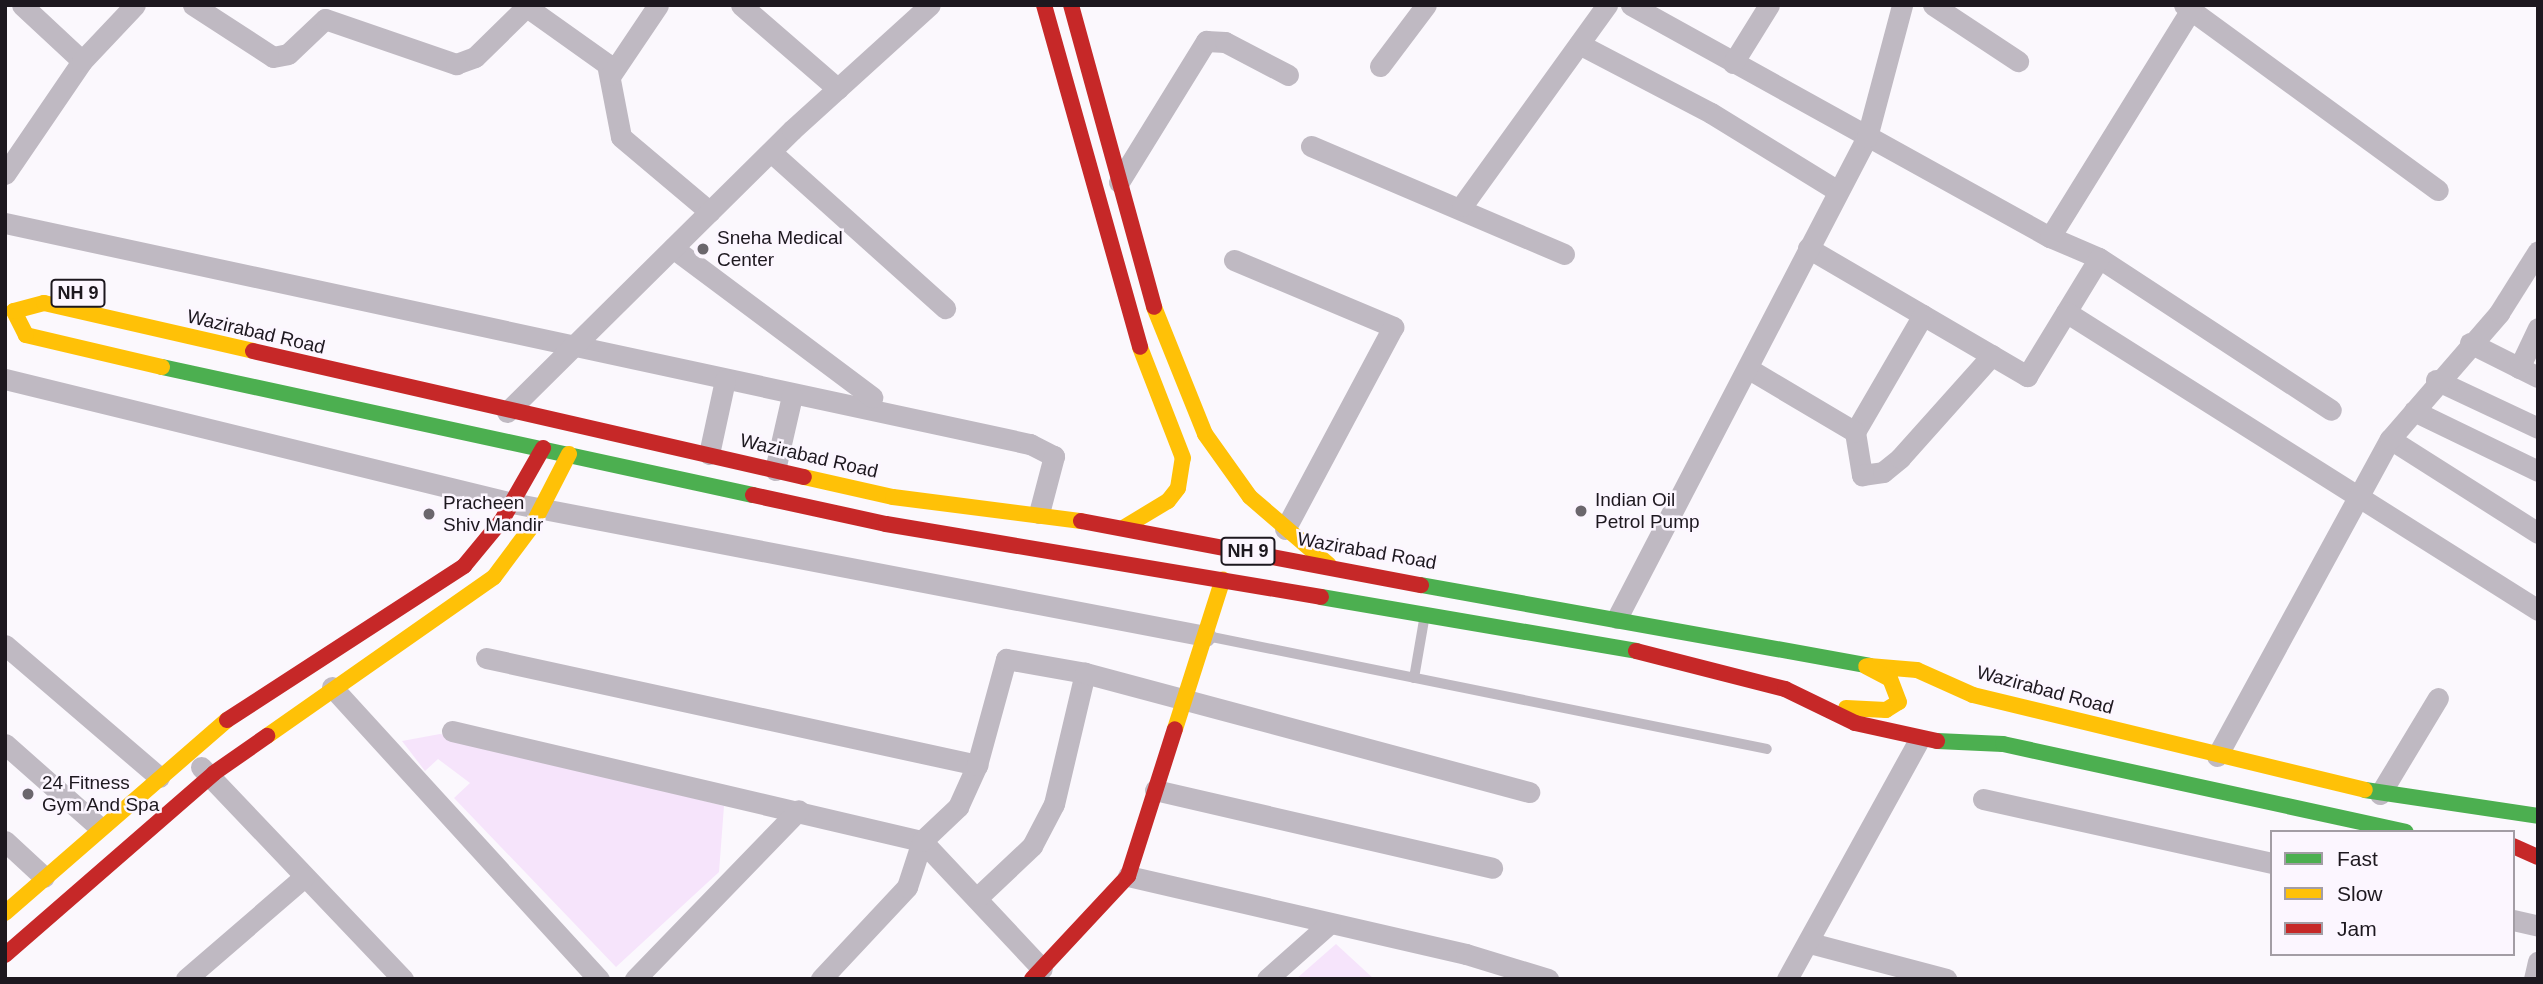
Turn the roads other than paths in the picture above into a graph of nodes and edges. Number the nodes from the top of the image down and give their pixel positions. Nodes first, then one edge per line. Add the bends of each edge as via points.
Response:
1 (22, 5) edge
2 (135, 5) edge
3 (193, 5) edge
4 (658, 5) edge
5 (741, 5) edge
6 (930, 5) edge
7 (1044, 5) edge
8 (1071, 5) edge
9 (1426, 5) edge
10 (1607, 5) edge
11 (1631, 5) edge
12 (1769, 5) edge
13 (1902, 5) edge
14 (1933, 5) edge
15 (525, 6) edge
16 (2188, 7) edge
17 (1579, 44) junction
18 (82, 61) junction
19 (2018, 61) dead end
20 (1733, 63) junction
21 (1380, 66) dead end
22 (611, 75) junction
23 (1289, 75) dead end
24 (838, 89) junction
25 (1867, 137) junction
26 (1311, 146) dead end
27 (771, 152) junction
28 (5, 174) edge
29 (1119, 182) junction
30 (1836, 190) junction
31 (2438, 190) dead end
32 (1462, 206) junction
33 (710, 212) junction
34 (5, 223) edge
35 (2050, 237) junction
36 (673, 248) junction
37 (1808, 248) junction
38 (2538, 251) edge
39 (1564, 254) dead end
40 (2099, 258) junction
41 (1234, 260) dead end
42 (36, 283) dead end
43 (944, 308) dead end
44 (2066, 312) junction
45 (1923, 315) junction
46 (143, 327) junction
47 (2538, 328) edge
48 (2470, 343) junction
49 (573, 344) junction
50 (1992, 355) junction
51 (139, 361) junction
52 (55, 362) dead end
53 (1749, 369) junction
54 (2528, 372) edge
55 (5, 379) edge
56 (725, 380) junction
57 (2436, 380) junction
58 (792, 396) junction
59 (872, 397) dead end
60 (2331, 410) dead end
61 (2414, 411) junction
62 (507, 412) junction
63 (2538, 428) edge
64 (1855, 432) junction
65 (2390, 439) junction
66 (543, 448) junction
67 (569, 454) junction
68 (709, 454) junction
69 (775, 470) junction
70 (2538, 471) edge
71 (2358, 496) junction
72 (512, 503) junction
73 (542, 507) junction
74 (1039, 513) junction
75 (1123, 528) junction
76 (1285, 529) junction
77 (2538, 533) edge
78 (1329, 565) junction
79 (1223, 579) junction
80 (2538, 610) edge
81 (1424, 613) junction
82 (1617, 618) junction
83 (1205, 636) junction
84 (5, 645) edge
85 (486, 658) dead end
86 (1866, 666) junction
87 (1085, 673) junction
88 (1414, 678) junction
89 (332, 687) junction
90 (2438, 698) dead end
91 (1184, 699) junction
92 (1826, 707) junction
93 (452, 731) dead end
94 (1919, 740) junction
95 (5, 744) edge
96 (1766, 749) dead end
97 (188, 753) junction
98 (2217, 756) junction
99 (977, 765) junction
100 (210, 776) junction
101 (159, 777) junction
102 (1155, 790) junction
103 (1529, 792) dead end
104 (2380, 794) junction
105 (1983, 799) dead end
106 (799, 810) junction
107 (2538, 816) edge
108 (98, 826) junction
109 (2368, 827) edge
110 (2390, 830) edge
111 (2515, 832) edge
112 (2538, 832) edge
113 (5, 841) edge
114 (922, 841) junction
115 (2515, 847) edge
116 (2538, 857) edge
117 (2515, 861) edge
118 (2270, 863) edge
119 (1492, 868) dead end
120 (2538, 868) edge
121 (1128, 876) junction
122 (44, 877) junction
123 (304, 877) junction
124 (979, 896) junction
125 (5, 913) edge
126 (2515, 920) edge
127 (1330, 923) junction
128 (2538, 926) edge
129 (1810, 943) junction
130 (5, 955) edge
131 (2538, 961) edge
132 (1037, 974) edge
133 (187, 979) edge
134 (403, 979) edge
135 (599, 979) edge
136 (635, 979) edge
137 (821, 979) edge
138 (1267, 979) edge
139 (1548, 979) edge
140 (1787, 979) edge
141 (1946, 979) edge
142 (2534, 979) edge

1 - 18 street
2 - 18 street
3 - 15 street via 273,57 288,54 325,19 456,64 475,57
4 - 22 street
5 - 24 street
6 - 24 street
7 - 75 main road via 1143,359 1183,458 1178,488 1168,501
8 - 29 main road
9 - 21 street
10 - 17 street
11 - 20 street
12 - 20 street
13 - 25 street
14 - 19 street
15 - 22 street via 607,64
16 - 31 street
16 - 35 street
17 - 30 street via 1711,113
17 - 32 street
18 - 28 street
20 - 25 street
22 - 33 street via 621,137
23 - 29 street via 1225,42 1206,41
24 - 27 street
25 - 30 street
25 - 35 street
26 - 32 street
27 - 33 street
27 - 43 street
29 - 76 main road via 1167,348 1205,435 1228,473
30 - 37 street
32 - 39 street
33 - 36 street
34 - 49 street via 226,275
35 - 40 street
36 - 49 street
36 - 59 street
37 - 45 street
37 - 53 street
38 - 48 street via 2517,288
40 - 44 street
40 - 60 street
41 - 76 street via 1394,327
42 - 46 main road, Wazirabad Road / NH 9 via 73,290
44 - 50 street via 2027,376
44 - 71 street
45 - 50 street
45 - 64 street
46 - 51 main road, Wazirabad Road / NH 9 via 44,303 15,311 15,324 26,335
46 - 62 main road, Wazirabad Road / NH 9
47 - 54 street
48 - 54 street
48 - 57 street
49 - 56 street
49 - 62 street
50 - 64 street via 1883,472 1862,475
51 - 52 main road, Wazirabad Road / NH 9
51 - 66 main road, Wazirabad Road / NH 9
53 - 64 street
53 - 82 street
55 - 72 street
56 - 58 street
56 - 68 street
57 - 61 street
57 - 63 street
58 - 69 street
58 - 74 street via 1030,444 1054,456
61 - 65 street
61 - 70 street
62 - 68 main road, Wazirabad Road / NH 9
65 - 71 street
65 - 77 street
66 - 67 main road, Wazirabad Road / NH 9
66 - 72 main road
67 - 73 main road
67 - 79 main road, Wazirabad Road / NH 9 via 886,524
68 - 69 main road, Wazirabad Road / NH 9
69 - 74 main road, Wazirabad Road / NH 9 via 893,497
71 - 80 street
71 - 98 street
72 - 73 street
72 - 97 main road via 464,566 246,703
73 - 83 street
73 - 89 main road via 494,577
74 - 75 main road, Wazirabad Road / NH 9
75 - 78 main road, Wazirabad Road / NH 9
76 - 78 main road
78 - 82 main road, Wazirabad Road / NH 9
79 - 81 main road, Wazirabad Road / NH 9
79 - 83 main road
81 - 88 lane
81 - 92 main road, Wazirabad Road / NH 9 via 1612,645 1785,689
82 - 86 main road, Wazirabad Road / NH 9
83 - 88 lane
83 - 91 main road
84 - 101 street
85 - 99 street
86 - 92 main road via 1890,679 1899,694 1896,707
86 - 98 main road, Wazirabad Road / NH 9 via 1917,670 1973,695
87 - 91 street
87 - 99 street via 1006,659
87 - 124 street via 1054,804 1032,845
88 - 96 lane
89 - 100 main road
89 - 135 street
90 - 104 street
91 - 102 main road
91 - 103 street
92 - 94 main road, Wazirabad Road / NH 9 via 1855,723
93 - 106 street
94 - 109 main road, Wazirabad Road / NH 9 via 2003,744
94 - 129 street
95 - 108 street
97 - 100 street
97 - 101 main road
98 - 104 main road, Wazirabad Road / NH 9
99 - 114 street via 958,807
100 - 123 street
100 - 130 main road
101 - 108 main road
102 - 119 street
102 - 121 main road
104 - 107 main road, Wazirabad Road / NH 9
105 - 118 street
106 - 114 street
106 - 136 street
108 - 122 main road
109 - 110 main road, Wazirabad Road / NH 9
111 - 112 main road
113 - 122 street
114 - 124 street
114 - 137 street via 907,887
115 - 116 main road
117 - 120 main road
121 - 127 street
121 - 132 main road
122 - 125 main road
123 - 133 street
123 - 134 street
124 - 132 street
126 - 128 street
127 - 138 street
127 - 139 street
129 - 140 street
129 - 141 street
131 - 142 street

